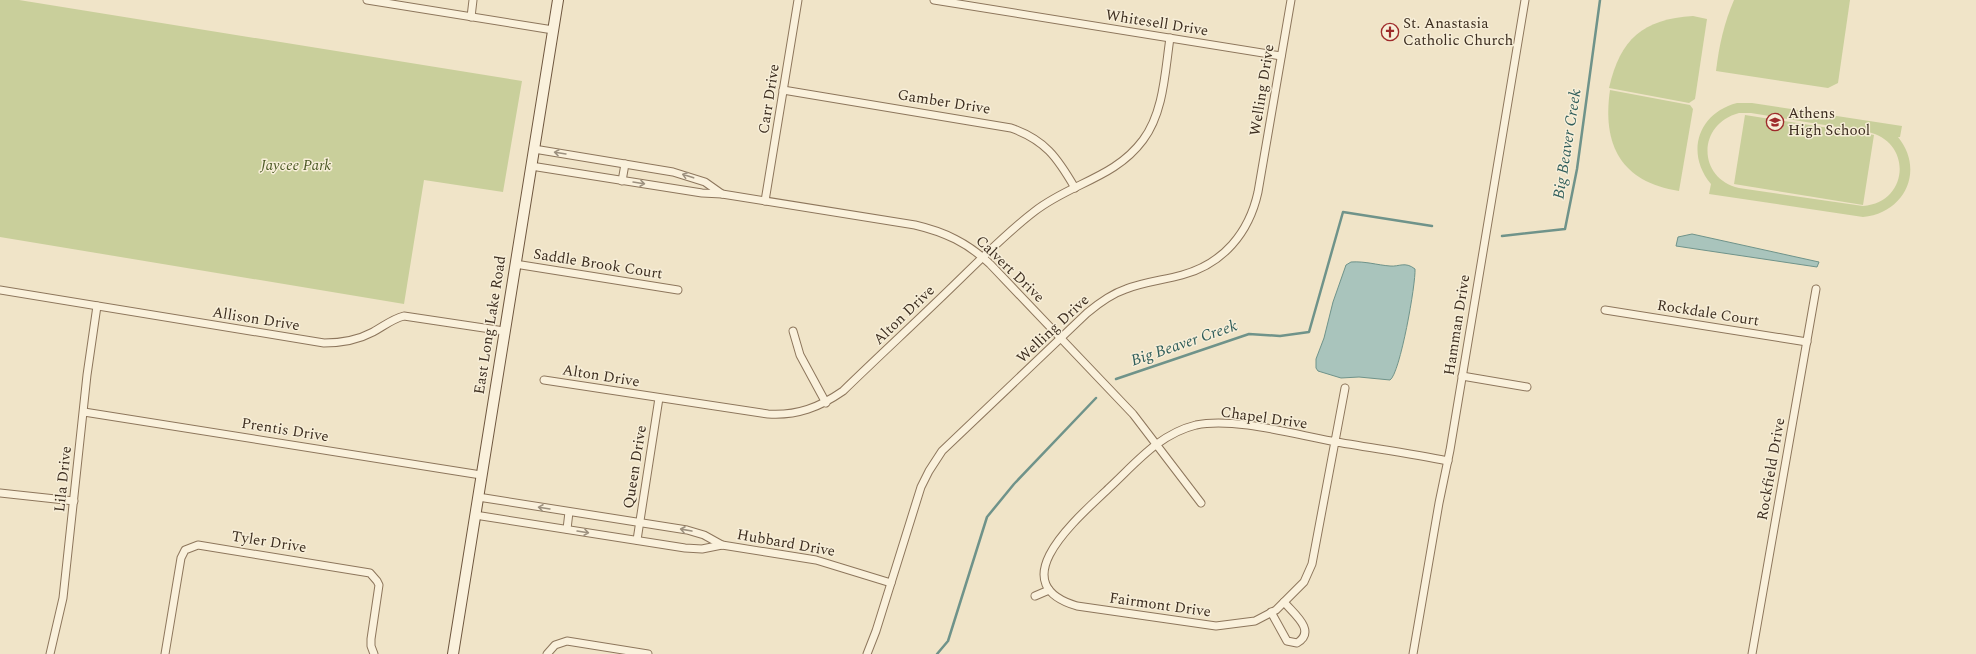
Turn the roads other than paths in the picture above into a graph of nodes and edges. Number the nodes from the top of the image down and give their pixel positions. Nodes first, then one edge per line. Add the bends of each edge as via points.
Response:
1 (367, 0) edge
2 (473, 0) edge
3 (558, 0) edge
4 (798, 0) edge
5 (934, 0) edge
6 (1291, 0) edge
7 (1525, 0) edge
8 (471, 16) junction
9 (553, 30) junction
10 (1170, 38) junction
11 (1281, 56) junction
12 (783, 90) junction
13 (534, 149) junction
14 (625, 164) junction
15 (531, 166) junction
16 (622, 181) junction
17 (1074, 188) junction
18 (722, 194) junction
19 (765, 202) junction
20 (983, 257) junction
21 (515, 264) junction
22 (1816, 289) dead end
23 (0, 290) edge
24 (678, 290) dead end
25 (97, 306) junction
26 (1605, 310) dead end
27 (504, 331) junction
28 (793, 331) dead end
29 (1061, 338) junction
30 (1807, 342) junction
31 (1462, 376) junction
32 (544, 380) dead end
33 (1527, 387) dead end
34 (1345, 388) dead end
35 (659, 398) junction
36 (826, 403) junction
37 (84, 412) junction
38 (1334, 442) junction
39 (1157, 443) junction
40 (1448, 461) junction
41 (481, 475) junction
42 (0, 494) edge
43 (478, 497) junction
44 (74, 501) junction
45 (1201, 504) dead end
46 (569, 512) junction
47 (475, 515) junction
48 (639, 523) junction
49 (567, 529) junction
50 (637, 540) junction
51 (722, 545) junction
52 (891, 583) junction
53 (1049, 590) junction
54 (1035, 596) dead end
55 (1284, 602) junction
56 (1271, 612) junction
57 (50, 654) edge
58 (165, 654) edge
59 (374, 654) edge
60 (453, 654) edge
61 (547, 654) edge
62 (648, 654) edge
63 (867, 654) edge
64 (1413, 654) edge
65 (1752, 654) edge

1 - 8 street
2 - 8 street
3 - 9 main road, East Long Lake Road
4 - 12 street, Carr Drive
5 - 10 street, Whitesell Drive
6 - 11 street, Welling Drive
7 - 31 street, Hamman Drive
8 - 9 street
9 - 13 main road, East Long Lake Road
10 - 11 street, Whitesell Drive
10 - 17 street, Alton Drive via 1159,103 1153,124 1144,139 1121,164
11 - 29 street, Welling Drive via 1255,207 1237,240 1214,261 1195,271 1126,289 1104,300 1087,312
12 - 17 street, Gamber Drive via 1011,128 1029,135 1049,150 1061,163
12 - 19 street, Carr Drive
14 -> 13 street, Calvert Drive
13 - 15 main road, East Long Lake Road
14 - 16 street
18 -> 14 street, Calvert Drive via 705,182 682,174
15 - 16 street, Calvert Drive
15 - 21 main road, East Long Lake Road
16 -> 18 street, Calvert Drive
17 - 20 street, Alton Drive via 1037,210
18 - 19 street, Calvert Drive
19 - 20 street, Calvert Drive via 928,228 956,238
20 - 29 street, Calvert Drive
20 - 36 street, Alton Drive via 843,391
21 - 24 street, Saddle Brook Court
21 - 27 main road, East Long Lake Road
22 - 30 street, Rockfield Drive
23 - 25 street, Allison Drive
25 - 27 street, Allison Drive via 324,343 358,338 404,316
25 - 37 street, Lila Drive
26 - 30 street, Rockdale Court
27 - 41 main road, East Long Lake Road
28 - 36 street via 800,355
29 - 39 street, Calvert Drive
29 - 52 street, Welling Drive via 938,457 921,486
30 - 65 street, Rockfield Drive
31 - 33 street
31 - 40 street, Hamman Drive
32 - 35 street, Alton Drive
34 - 38 street, Fairmont Drive
35 - 36 street, Alton Drive via 779,415 798,413
35 - 48 street, Queen Drive
37 - 41 street, Prentis Drive
37 - 44 street, Lila Drive
38 - 39 street, Chapel Drive via 1250,427 1210,423 1183,429
38 - 40 street, Chapel Drive
38 - 55 street, Fairmont Drive via 1318,542 1312,564 1304,582
39 - 45 street, Calvert Drive
39 - 53 street, Chapel Drive via 1070,525 1052,549 1044,573
40 - 64 street, Hamman Drive
41 - 43 main road, East Long Lake Road
42 - 44 street
46 -> 43 street, Hubbard Drive
43 - 47 main road, East Long Lake Road
44 - 57 street, Lila Drive via 64,598
46 - 48 street, Hubbard Drive
46 - 49 street
47 - 49 street, Hubbard Drive
47 - 60 main road, East Long Lake Road
48 - 50 street, Queen Drive
51 -> 48 street, Hubbard Drive via 715,539 695,532
49 -> 50 street, Hubbard Drive
50 - 51 street, Hubbard Drive via 693,549
51 - 52 street, Hubbard Drive via 816,560
52 - 63 street, Welling Drive
53 - 54 street
53 - 56 street, Fairmont Drive via 1062,602 1077,606 1216,626 1254,621
55 - 56 street, Fairmont Drive
55 - 56 street via 1304,625 1306,634 1302,640 1297,643 1287,641
58 - 59 street, Tyler Drive via 181,558 185,550 198,545 370,573 379,585 371,639
61 - 62 street via 555,645 567,642

